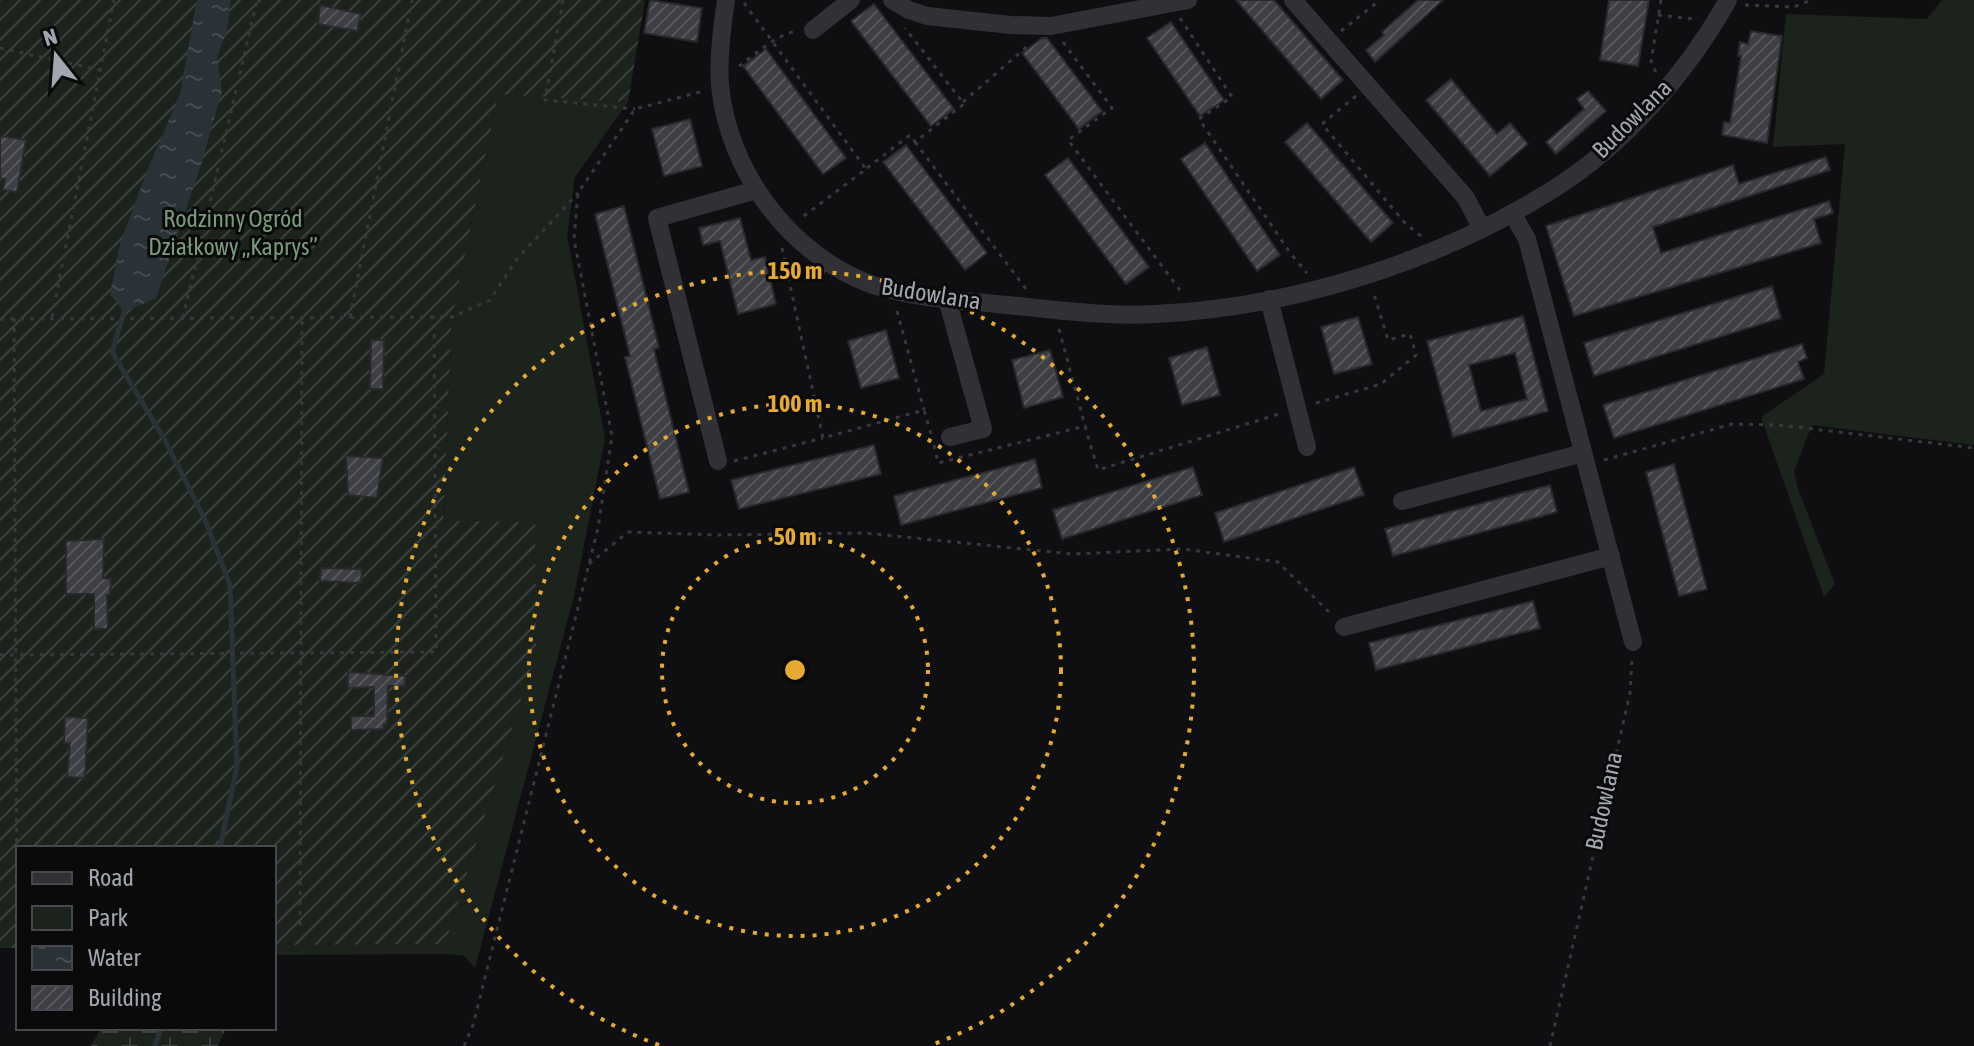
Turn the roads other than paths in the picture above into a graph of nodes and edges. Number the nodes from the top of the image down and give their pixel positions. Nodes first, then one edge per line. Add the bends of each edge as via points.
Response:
1 (726, 0) edge
2 (851, 0) edge
3 (1293, 0) edge
4 (893, 1) edge
5 (1180, 2) edge
6 (1726, 2) edge
7 (813, 30) road end
8 (756, 190) junction
9 (1512, 213) junction
10 (1482, 229) junction
11 (947, 299) junction
12 (1269, 299) junction
13 (950, 437) dead end
14 (1307, 447) dead end
15 (1585, 459) junction
16 (718, 461) dead end
17 (1402, 501) dead end
18 (1611, 556) junction
19 (1344, 627) road end
20 (1633, 642) road end

1 - 8 street, Budowlana via 720,83 732,134
2 - 7 street
3 - 10 street via 1466,198
4 - 5 street via 927,16 1051,26
6 - 9 street, Budowlana via 1664,90 1611,145 1557,187
8 - 11 street, Budowlana via 788,229 840,268 898,292
8 - 16 street via 657,218
9 - 10 street, Budowlana
9 - 15 street via 1527,239
10 - 12 street, Budowlana via 1389,267
11 - 12 street, Budowlana via 1119,315 1196,311
11 - 13 street via 983,429
12 - 14 street
15 - 17 street
15 - 18 street
18 - 19 street
18 - 20 street

